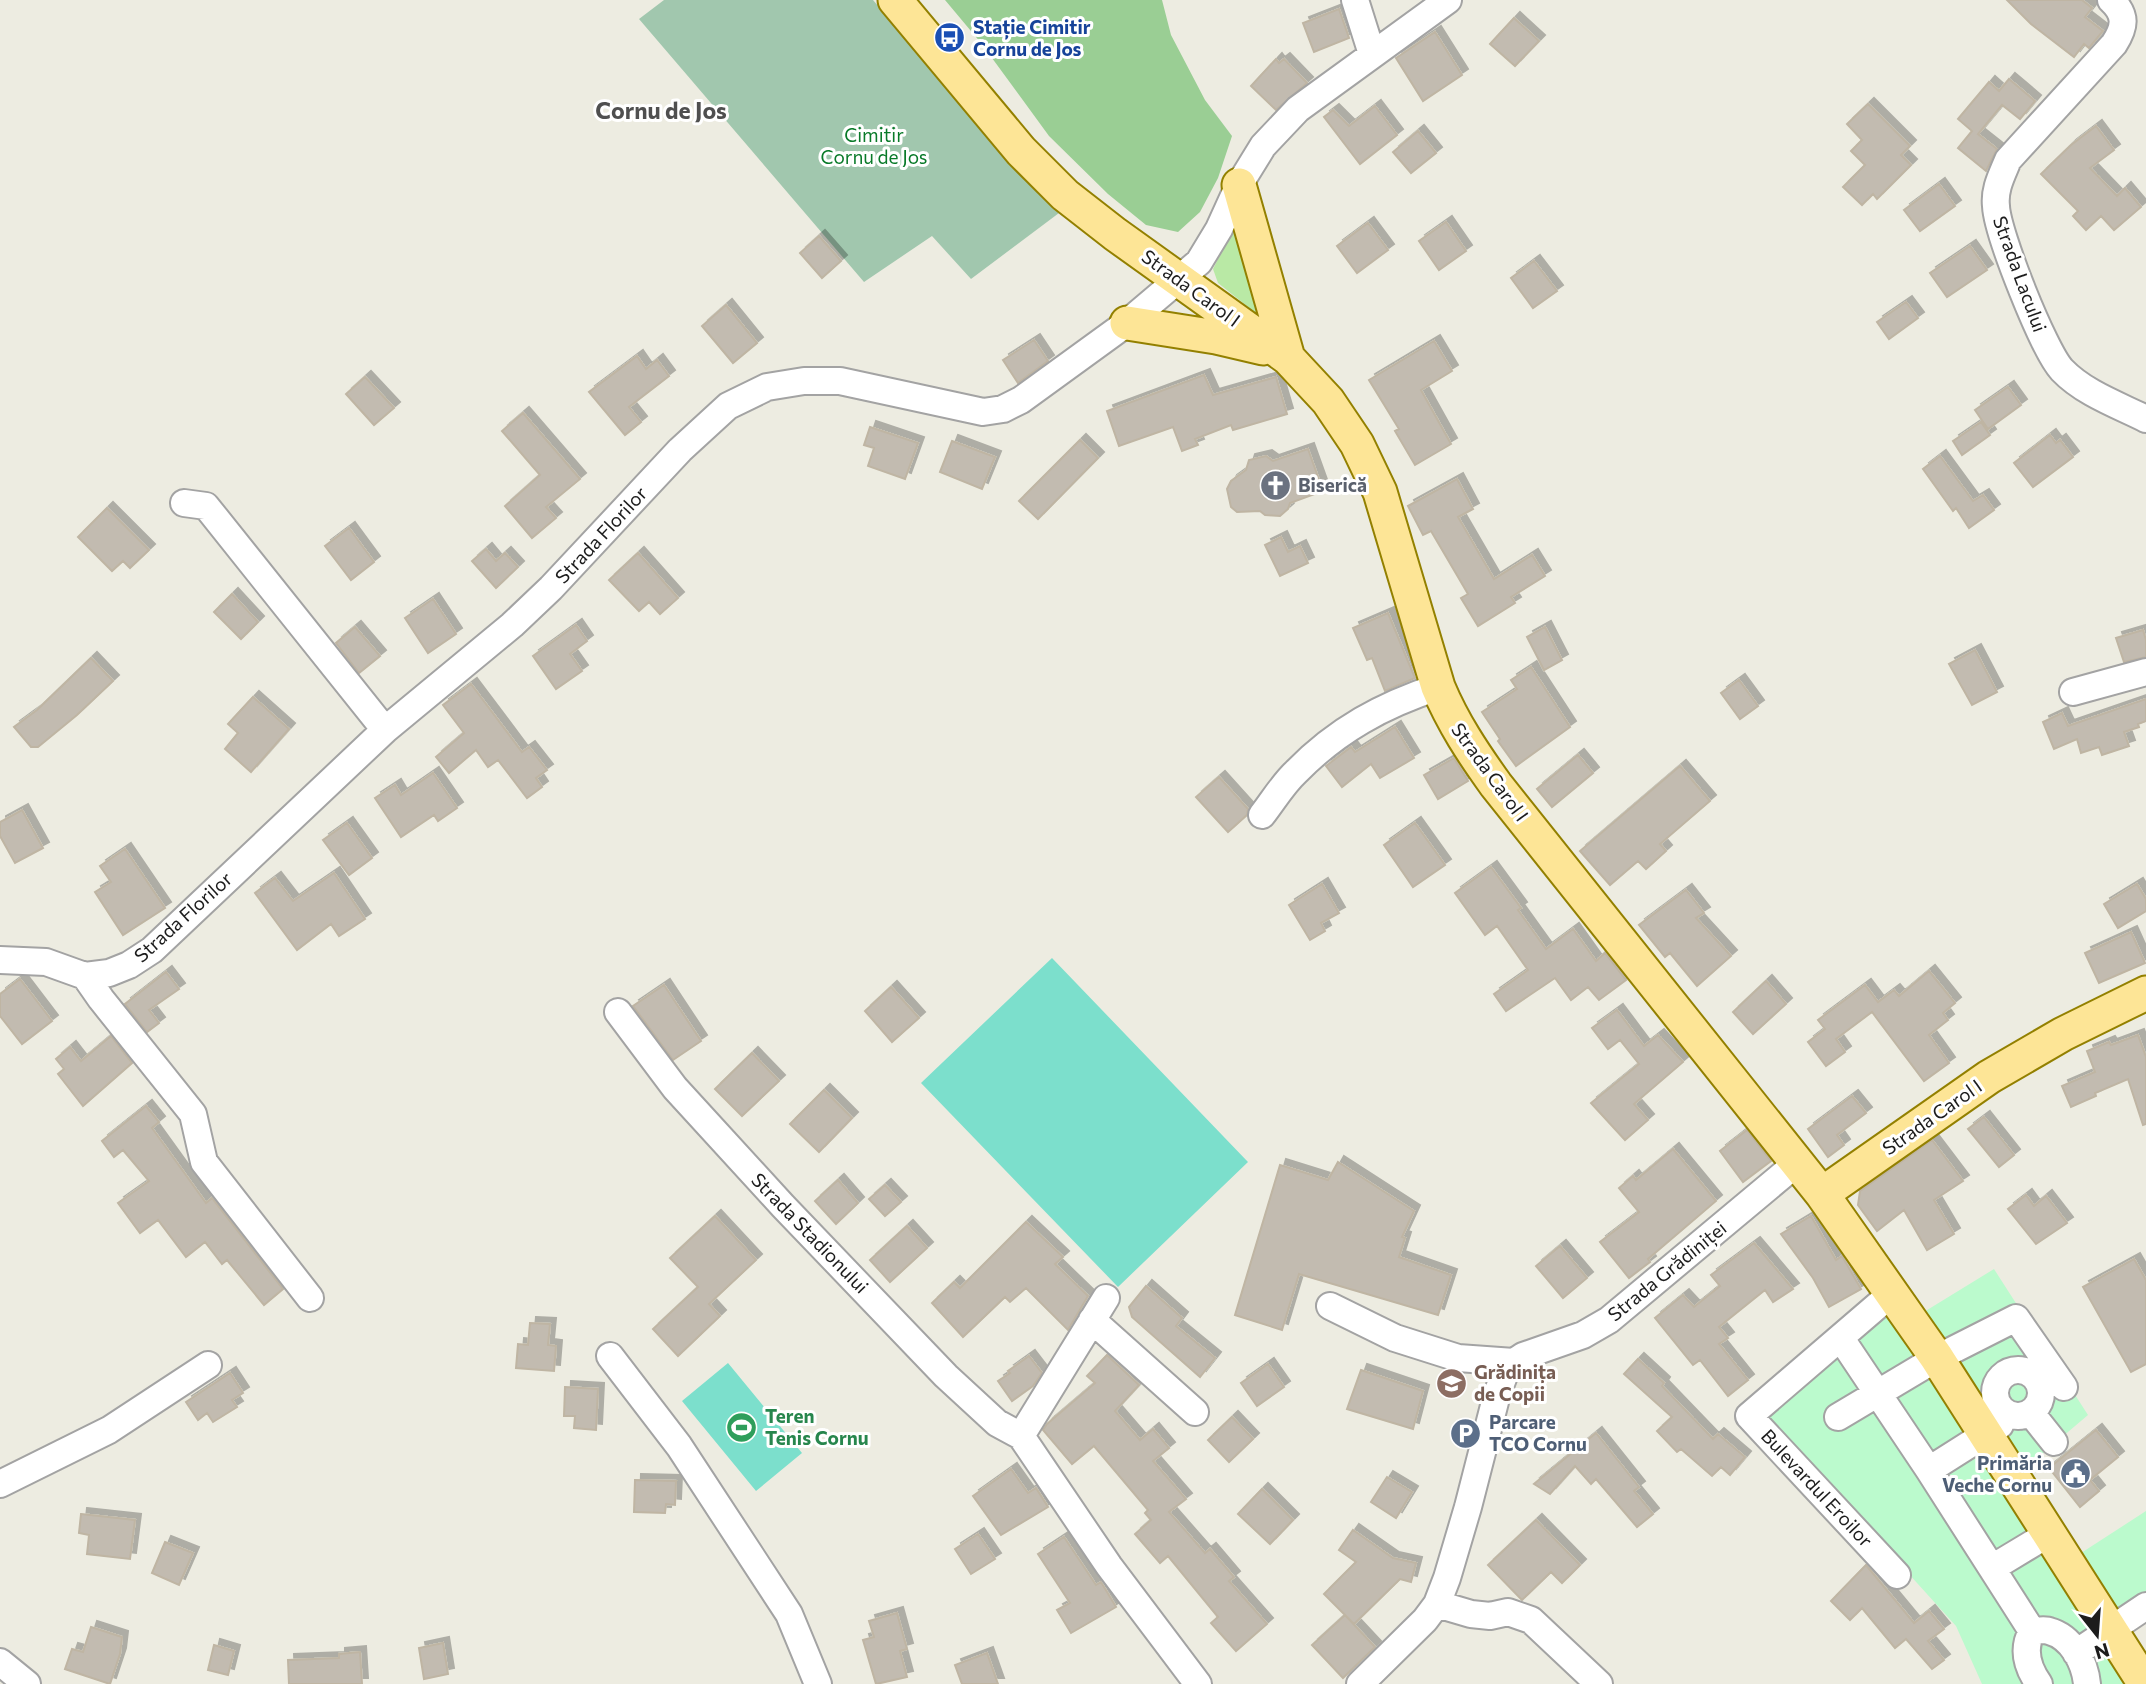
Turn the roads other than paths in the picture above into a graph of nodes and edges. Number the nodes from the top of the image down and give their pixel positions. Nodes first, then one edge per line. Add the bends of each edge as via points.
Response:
1 (895, 0) edge
2 (1355, 0) edge
3 (1448, 0) edge
4 (2127, 13) edge
5 (1372, 54) junction
6 (1239, 185) junction
7 (1181, 279) junction
8 (1127, 323) junction
9 (1288, 358) junction
10 (2146, 419) edge
11 (184, 503) dead end
12 (2146, 672) edge
13 (1438, 687) junction
14 (2073, 692) dead end
15 (385, 730) junction
16 (1262, 815) dead end
17 (0, 960) edge
18 (85, 976) junction
19 (2146, 993) edge
20 (618, 1012) dead end
21 (1797, 1163) junction
22 (1822, 1194) junction
23 (1891, 1294) junction
24 (310, 1298) dead end
25 (1330, 1306) dead end
26 (1985, 1334) junction
27 (1844, 1343) dead end
28 (610, 1356) dead end
29 (1937, 1359) junction
30 (1514, 1362) junction
31 (208, 1364) dead end
32 (2008, 1372) junction
33 (2064, 1387) dead end
34 (1877, 1394) junction
35 (1195, 1412) dead end
36 (1838, 1417) dead end
37 (2010, 1421) junction
38 (1021, 1436) junction
39 (2054, 1442) dead end
40 (1929, 1471) junction
41 (0, 1484) edge
42 (2050, 1533) junction
43 (1992, 1568) junction
44 (1897, 1575) dead end
45 (1437, 1604) junction
46 (2146, 1606) edge
47 (2111, 1629) junction
48 (2032, 1631) junction
49 (2077, 1653) junction
50 (0, 1662) edge
51 (2035, 1683) edge
52 (27, 1684) edge
53 (818, 1684) edge
54 (1198, 1684) edge
55 (1360, 1684) edge
56 (1599, 1684) edge
57 (2087, 1684) edge
58 (2145, 1684) edge

1 - 7 main road, Strada Carol I via 1046,177 1080,208
2 - 5 street
3 - 5 street, Strada Florilor
4 - 10 street, Strada Lacului via 2114,44 2008,160 1998,183 1996,206 2039,329 2060,368 2083,386
5 - 6 street, Strada Florilor via 1290,117 1263,146
6 - 7 street, Strada Florilor via 1199,262
6 - 9 main road
7 - 8 street, Strada Florilor
7 - 9 main road, Strada Carol I
8 - 9 main road via 1216,337
8 - 15 street, Strada Florilor via 1003,409 983,412 840,382 804,381 767,387 728,406 512,625
9 - 13 main road, Strada Carol I via 1328,401 1369,467
11 - 15 street via 206,506
12 - 14 street
13 - 16 street via 1376,710 1332,739 1294,773
13 - 21 main road, Strada Carol I via 1461,736 1496,785
15 - 18 street, Strada Florilor via 152,950 109,973
17 - 18 street via 46,962
18 - 24 street via 193,1114 204,1162
19 - 22 main road, Strada Carol I via 1989,1077
20 - 38 street, Strada Stadionului via 675,1088 783,1206 946,1376 996,1423
21 - 22 main road, Strada Carol I
21 - 30 street, Strada Grădiniței via 1609,1320
22 - 23 main road
23 - 29 main road
23 - 44 street, Bulevardul Eroilor via 1749,1416
25 - 30 street via 1395,1338 1458,1358
26 - 29 street
26 - 32 street
26 - 33 street via 2016,1318
27 - 34 street
28 - 53 street via 679,1446 789,1614
29 - 34 street
29 - 37 main road
30 - 45 street via 1497,1394
31 - 41 street via 109,1430
32 - 37 street via 1997,1382 1995,1396
32 - 37 street via 2023,1371 2040,1387 2040,1400
34 - 36 street
34 - 40 street
35 - 38 street via 1099,1309
37 - 39 street
37 - 40 street
37 - 42 main road
38 - 54 street, Strada Stadionului via 1109,1566
40 - 43 street
42 - 43 street
42 - 47 main road
43 - 48 street
45 - 55 street
45 - 56 street via 1471,1614 1508,1612 1531,1620
46 - 47 street
47 - 49 street
47 - 58 main road
48 - 49 street via 2049,1631
48 - 51 street via 2025,1643
49 - 57 street
50 - 52 street

